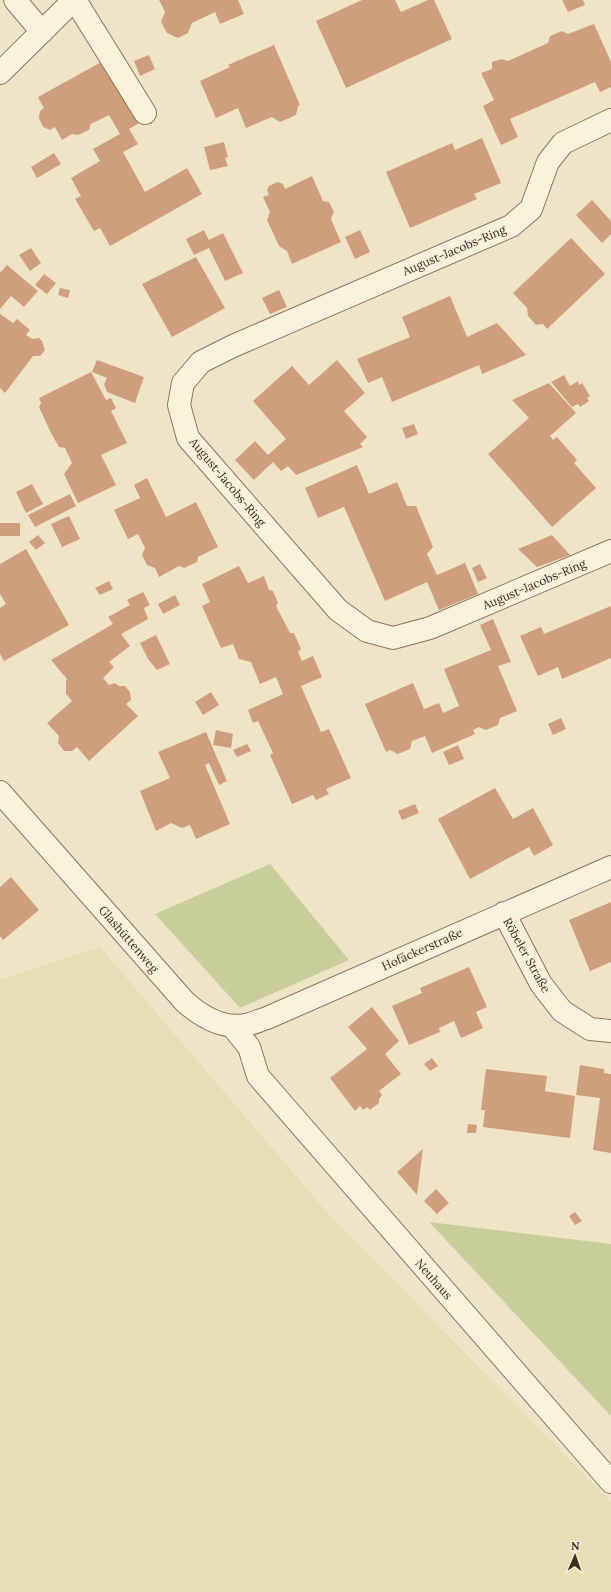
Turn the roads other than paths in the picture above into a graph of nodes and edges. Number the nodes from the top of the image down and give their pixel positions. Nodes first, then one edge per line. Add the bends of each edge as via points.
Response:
1 (15, 0) edge
2 (75, 0) edge
3 (42, 32) junction
4 (0, 73) edge
5 (145, 113) dead end
6 (611, 120) edge
7 (611, 552) edge
8 (0, 792) edge
9 (611, 867) edge
10 (504, 913) junction
11 (232, 1026) junction
12 (611, 1031) edge
13 (611, 1482) edge

1 - 3 street
2 - 3 street
2 - 5 street
3 - 4 street
6 - 7 street, August-Jacobs-Ring via 563,143 548,162 531,210 511,226 201,362 183,383 179,405 188,438 338,610 367,631 393,638 430,628
8 - 11 street, Glashüttenweg via 185,1002 197,1014 213,1022
9 - 10 street, Hofäckerstraße
10 - 11 street, Hofäckerstraße via 267,1018 246,1025
10 - 12 street, Röbeler Straße via 540,984 562,1011 590,1029
11 - 13 street, Neuhaus via 249,1048 258,1076

